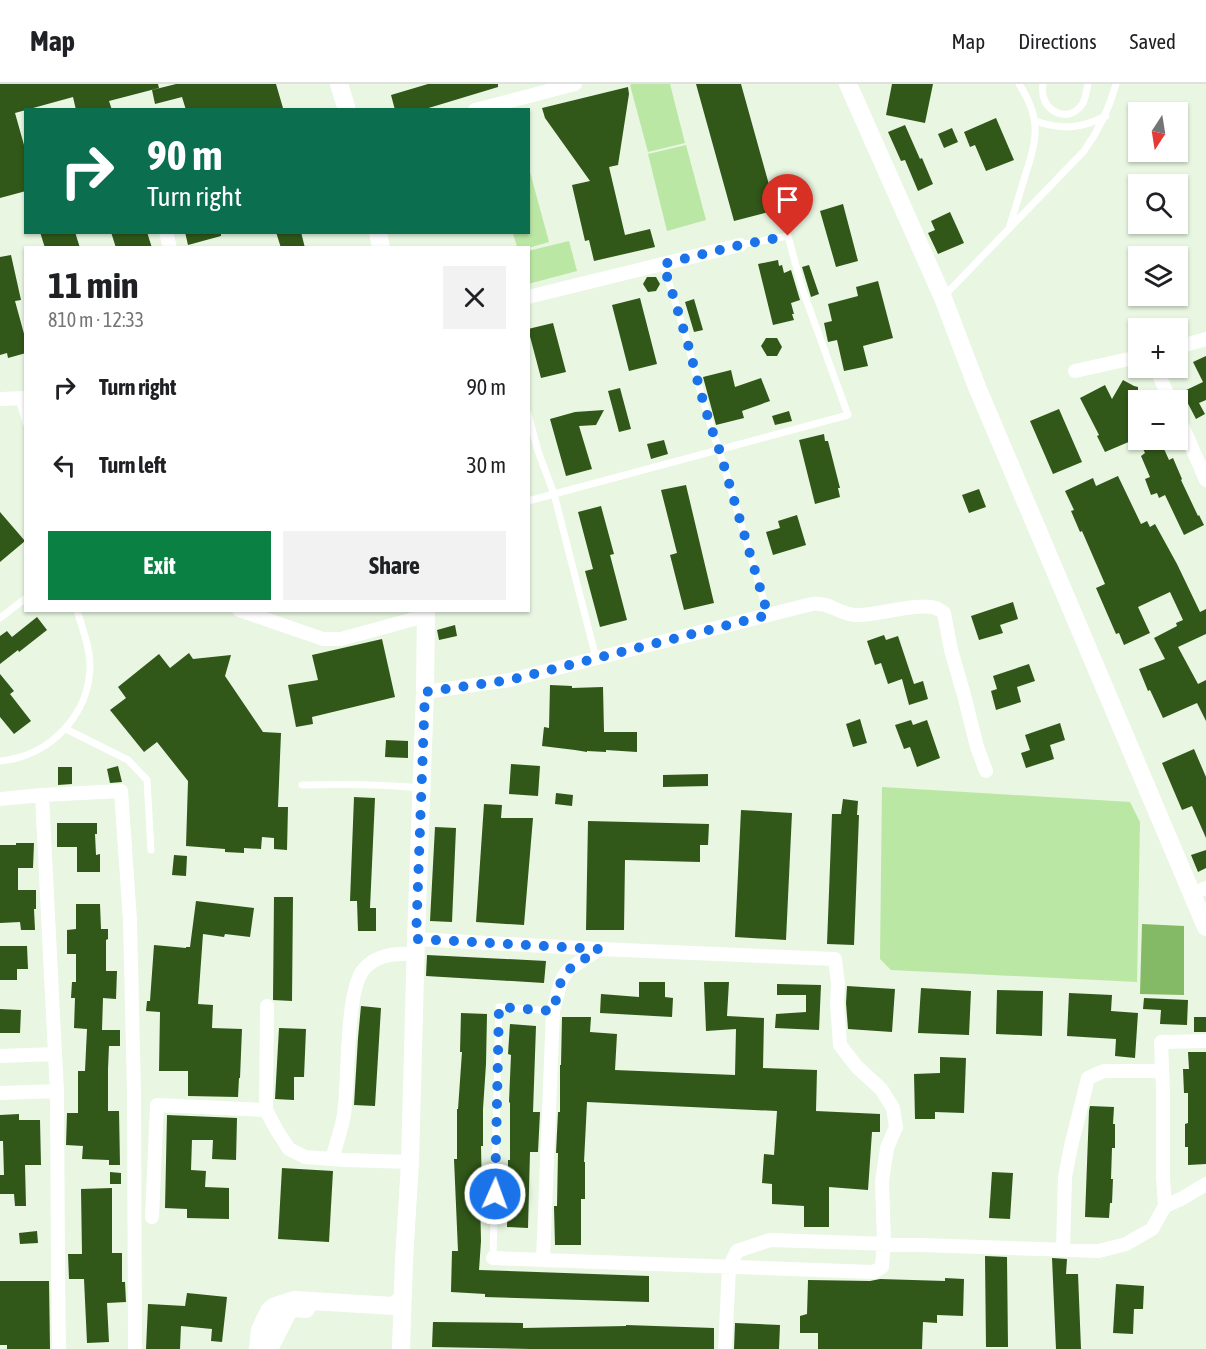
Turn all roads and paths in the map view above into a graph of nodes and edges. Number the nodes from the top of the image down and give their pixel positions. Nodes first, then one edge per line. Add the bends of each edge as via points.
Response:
1 (339, 84) edge
2 (575, 84) edge
3 (848, 84) edge
4 (1019, 84) edge
5 (1043, 84) edge
6 (1088, 84) edge
7 (1116, 84) edge
8 (346, 108) edge
9 (483, 108) edge
10 (1106, 116) junction
11 (1035, 121) junction
12 (1009, 228) junction
13 (740, 245) joint
14 (663, 264) junction
15 (530, 297) edge
16 (943, 298) junction
17 (1206, 339) edge
18 (1188, 344) edge
19 (1128, 359) edge
20 (1075, 371) dead end
21 (22, 398) edge
22 (0, 399) edge
23 (530, 421) edge
24 (1188, 439) edge
25 (719, 449) junction
26 (1206, 480) edge
27 (554, 494) junction
28 (530, 500) edge
29 (24, 600) edge
30 (78, 612) edge
31 (245, 612) edge
32 (426, 613) edge
33 (768, 615) junction
34 (0, 618) edge
35 (596, 658) junction
36 (425, 692) junction
37 (66, 729) junction
38 (0, 761) edge
39 (986, 771) dead end
40 (302, 785) dead end
41 (421, 788) junction
42 (42, 795) junction
43 (0, 799) edge
44 (151, 850) dead end
45 (1199, 891) edge
46 (1206, 927) edge
47 (416, 946) junction
48 (599, 949) junction
49 (267, 1006) dead end
50 (553, 1011) junction
51 (1206, 1041) edge
52 (56, 1054) junction
53 (0, 1056) edge
54 (1162, 1071) junction
55 (57, 1091) junction
56 (0, 1093) edge
57 (266, 1110) junction
58 (332, 1159) junction
59 (410, 1162) junction
60 (1206, 1184) edge
61 (1165, 1206) junction
62 (152, 1217) dead end
63 (884, 1243) junction
64 (1063, 1249) junction
65 (493, 1258) joint
66 (543, 1260) junction
67 (729, 1268) junction
68 (403, 1297) junction
69 (59, 1349) edge
70 (135, 1349) edge
71 (258, 1349) edge
72 (270, 1349) edge
73 (401, 1349) edge
74 (724, 1349) edge

1 - 8 street
2 - 9 street
3 - 16 street
4 - 11 lane
5 - 6 lane via 1043,100 1055,112 1064,114 1081,106
7 - 10 lane
10 - 11 lane via 1078,127 1063,128
10 - 12 lane via 1084,151
11 - 12 lane via 1034,148
12 - 16 lane
13 - 14 street
13 - 25 lane via 788,236 802,288 848,415
14 - 15 street
14 - 25 lane
16 - 45 street via 977,387
17 - 18 street
19 - 20 street
21 - 22 street
23 - 27 lane
24 - 26 street
25 - 27 lane
25 - 33 lane
27 - 28 lane
27 - 35 lane
29 - 34 lane
30 - 37 lane via 90,667 86,694
31 - 32 street via 324,639 340,639
32 - 36 street
33 - 35 street
33 - 39 street via 812,603 856,615 921,607 944,613
35 - 36 street via 510,680
36 - 41 street
37 - 38 lane via 42,748
37 - 44 lane via 128,760 147,780
40 - 41 lane
41 - 47 street
42 - 43 street
42 - 52 street
42 - 70 street via 122,792 131,944
45 - 46 street
47 - 48 street
47 - 58 street via 376,959 363,970 355,990 344,1115
47 - 59 street
48 - 50 street via 568,970
48 - 63 street via 835,959 840,1045 881,1089 893,1108 896,1127 887,1148 882,1181
49 - 57 street
50 - 65 lane via 499,1007
50 - 66 street
51 - 54 street via 1161,1042
52 - 53 street
52 - 55 street
54 - 61 street
54 - 64 street via 1104,1071 1088,1078 1065,1177
55 - 56 street
55 - 69 street
57 - 58 street via 290,1149 305,1157
57 - 62 street via 157,1105
58 - 59 street
59 - 68 street
60 - 61 street
61 - 64 street via 1152,1229 1126,1244 1099,1251
63 - 64 street
63 - 67 street via 770,1240 737,1251
63 - 67 street via 882,1267 874,1272
65 - 66 street
66 - 67 street
67 - 74 street
68 - 71 street via 394,1306 294,1300 275,1306 260,1330
68 - 72 street via 399,1310 392,1313 289,1310
68 - 73 street

